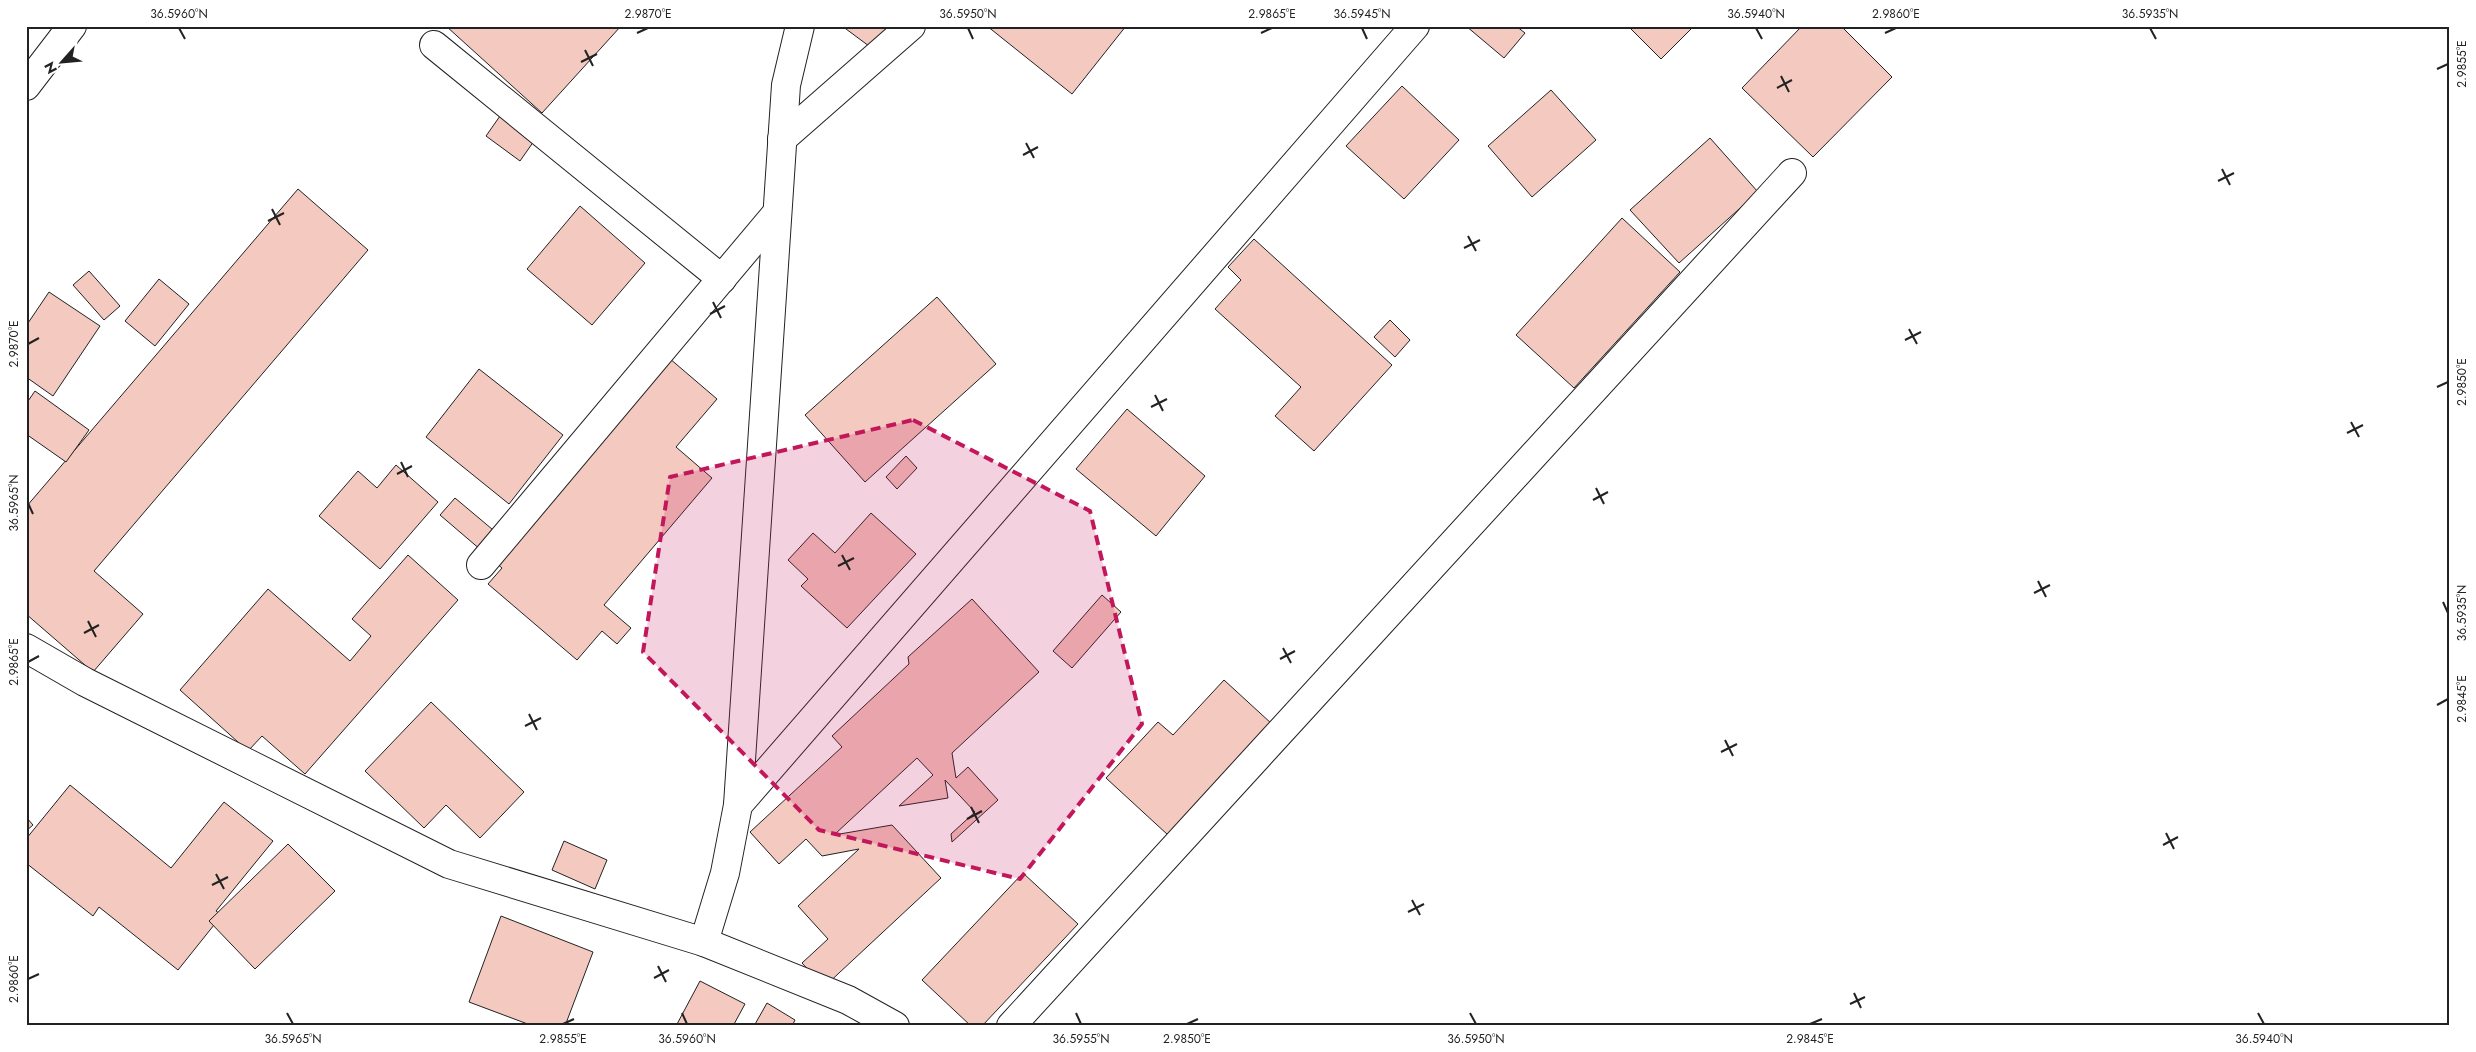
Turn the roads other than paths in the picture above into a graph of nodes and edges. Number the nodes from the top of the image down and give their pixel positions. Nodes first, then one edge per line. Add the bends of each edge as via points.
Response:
1 (72, 26) edge
2 (800, 26) edge
3 (912, 26) edge
4 (1416, 26) edge
5 (434, 45) dead end
6 (26, 86) edge
7 (782, 139) junction
8 (1792, 173) dead end
9 (776, 214) junction
10 (722, 279) junction
11 (481, 565) dead end
12 (26, 648) edge
13 (738, 805) junction
14 (704, 942) junction
15 (895, 1026) edge
16 (1012, 1026) edge

1 - 6 street
2 - 7 street via 786,85
3 - 7 street
4 - 13 street
5 - 10 street
7 - 9 street
8 - 16 street
9 - 10 street
9 - 13 street
10 - 11 street
12 - 14 street via 84,682 449,864
13 - 14 street via 725,873
14 - 15 street via 848,1000

